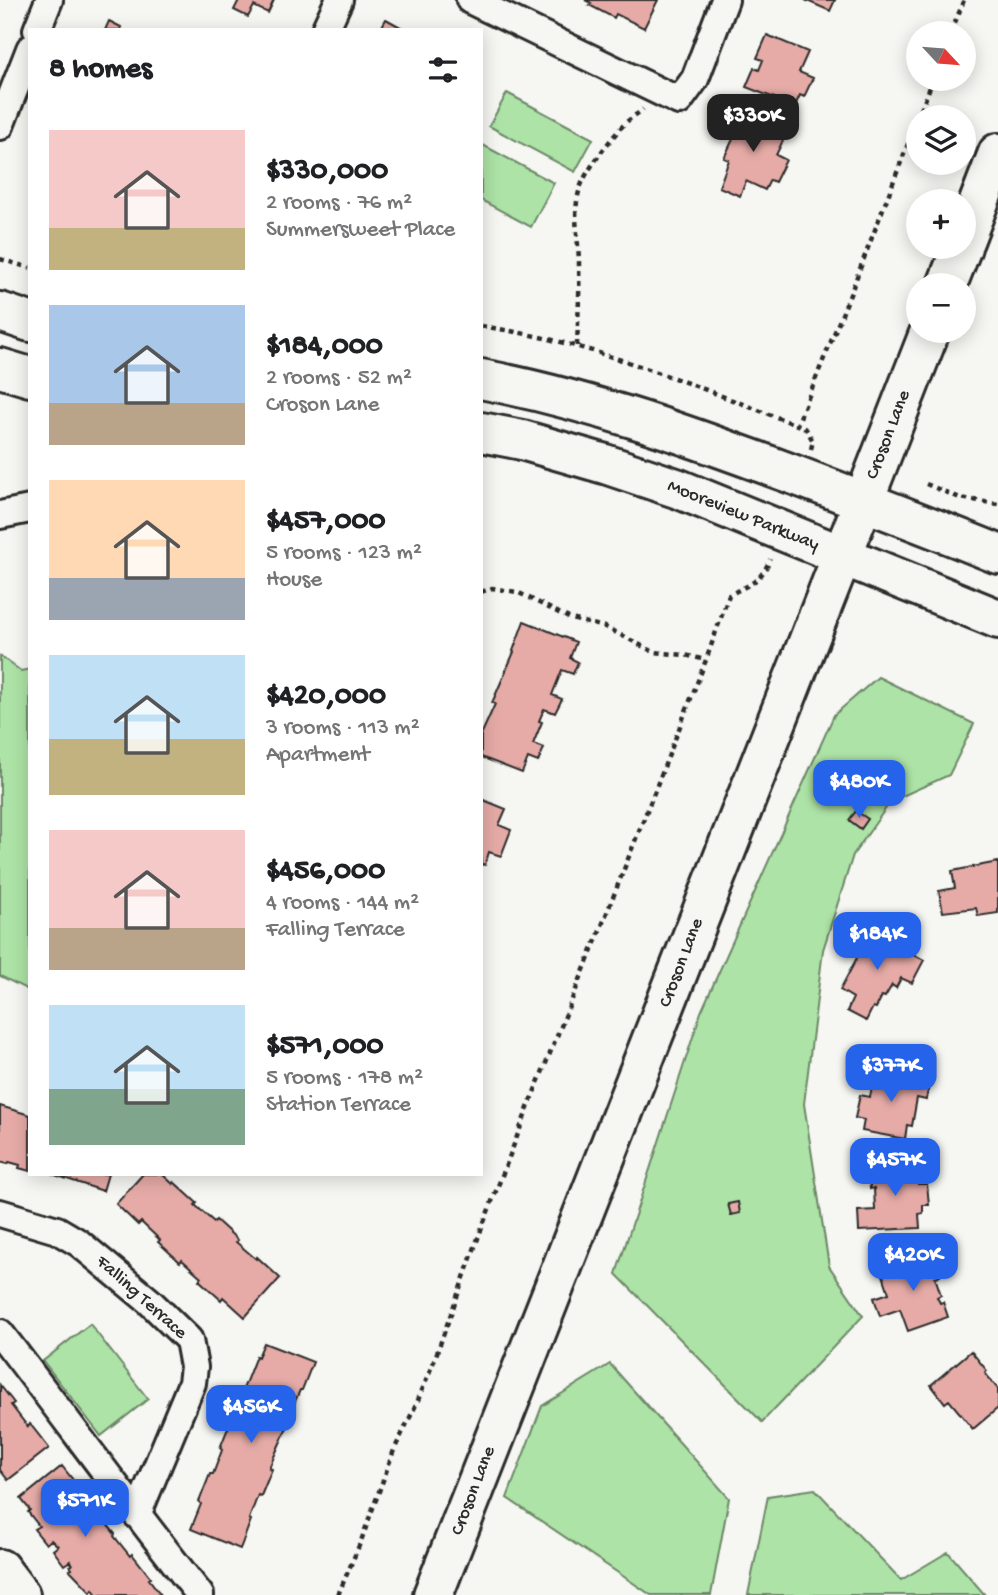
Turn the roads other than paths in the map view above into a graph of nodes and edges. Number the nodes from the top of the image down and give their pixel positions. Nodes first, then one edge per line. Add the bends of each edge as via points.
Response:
1 (48, 0) edge
2 (339, 0) edge
3 (470, 0) edge
4 (725, 0) edge
5 (38, 28) edge
6 (326, 28) edge
7 (28, 60) edge
8 (20, 104) edge
9 (0, 126) edge
10 (998, 153) edge
11 (976, 210) edge
12 (0, 312) edge
13 (28, 322) edge
14 (925, 343) edge
15 (0, 369) edge
16 (28, 376) edge
17 (483, 379) edge
18 (483, 432) edge
19 (864, 500) junction
20 (28, 509) edge
21 (0, 515) edge
22 (998, 554) edge
23 (842, 556) junction
24 (998, 619) edge
25 (0, 1213) edge
26 (0, 1334) edge
27 (137, 1516) junction
28 (0, 1569) edge
29 (20, 1595) edge
30 (201, 1595) edge
31 (433, 1595) edge

1 - 5 street
2 - 6 street
3 - 4 street via 668,96 695,79
7 - 8 street
8 - 9 street
10 - 11 main road
12 - 13 main road
14 - 19 main road, Croson Lane
15 - 16 main road
17 - 19 main road via 656,425
18 - 23 main road, Mooreview Parkway via 654,480
19 - 22 main road
19 - 23 main road, Croson Lane
20 - 21 street
23 - 24 main road, Mooreview Parkway
23 - 31 main road, Croson Lane
25 - 27 street, Falling Terrace via 57,1230 79,1243 190,1340 192,1383
26 - 27 street
27 - 30 street
28 - 29 main road

